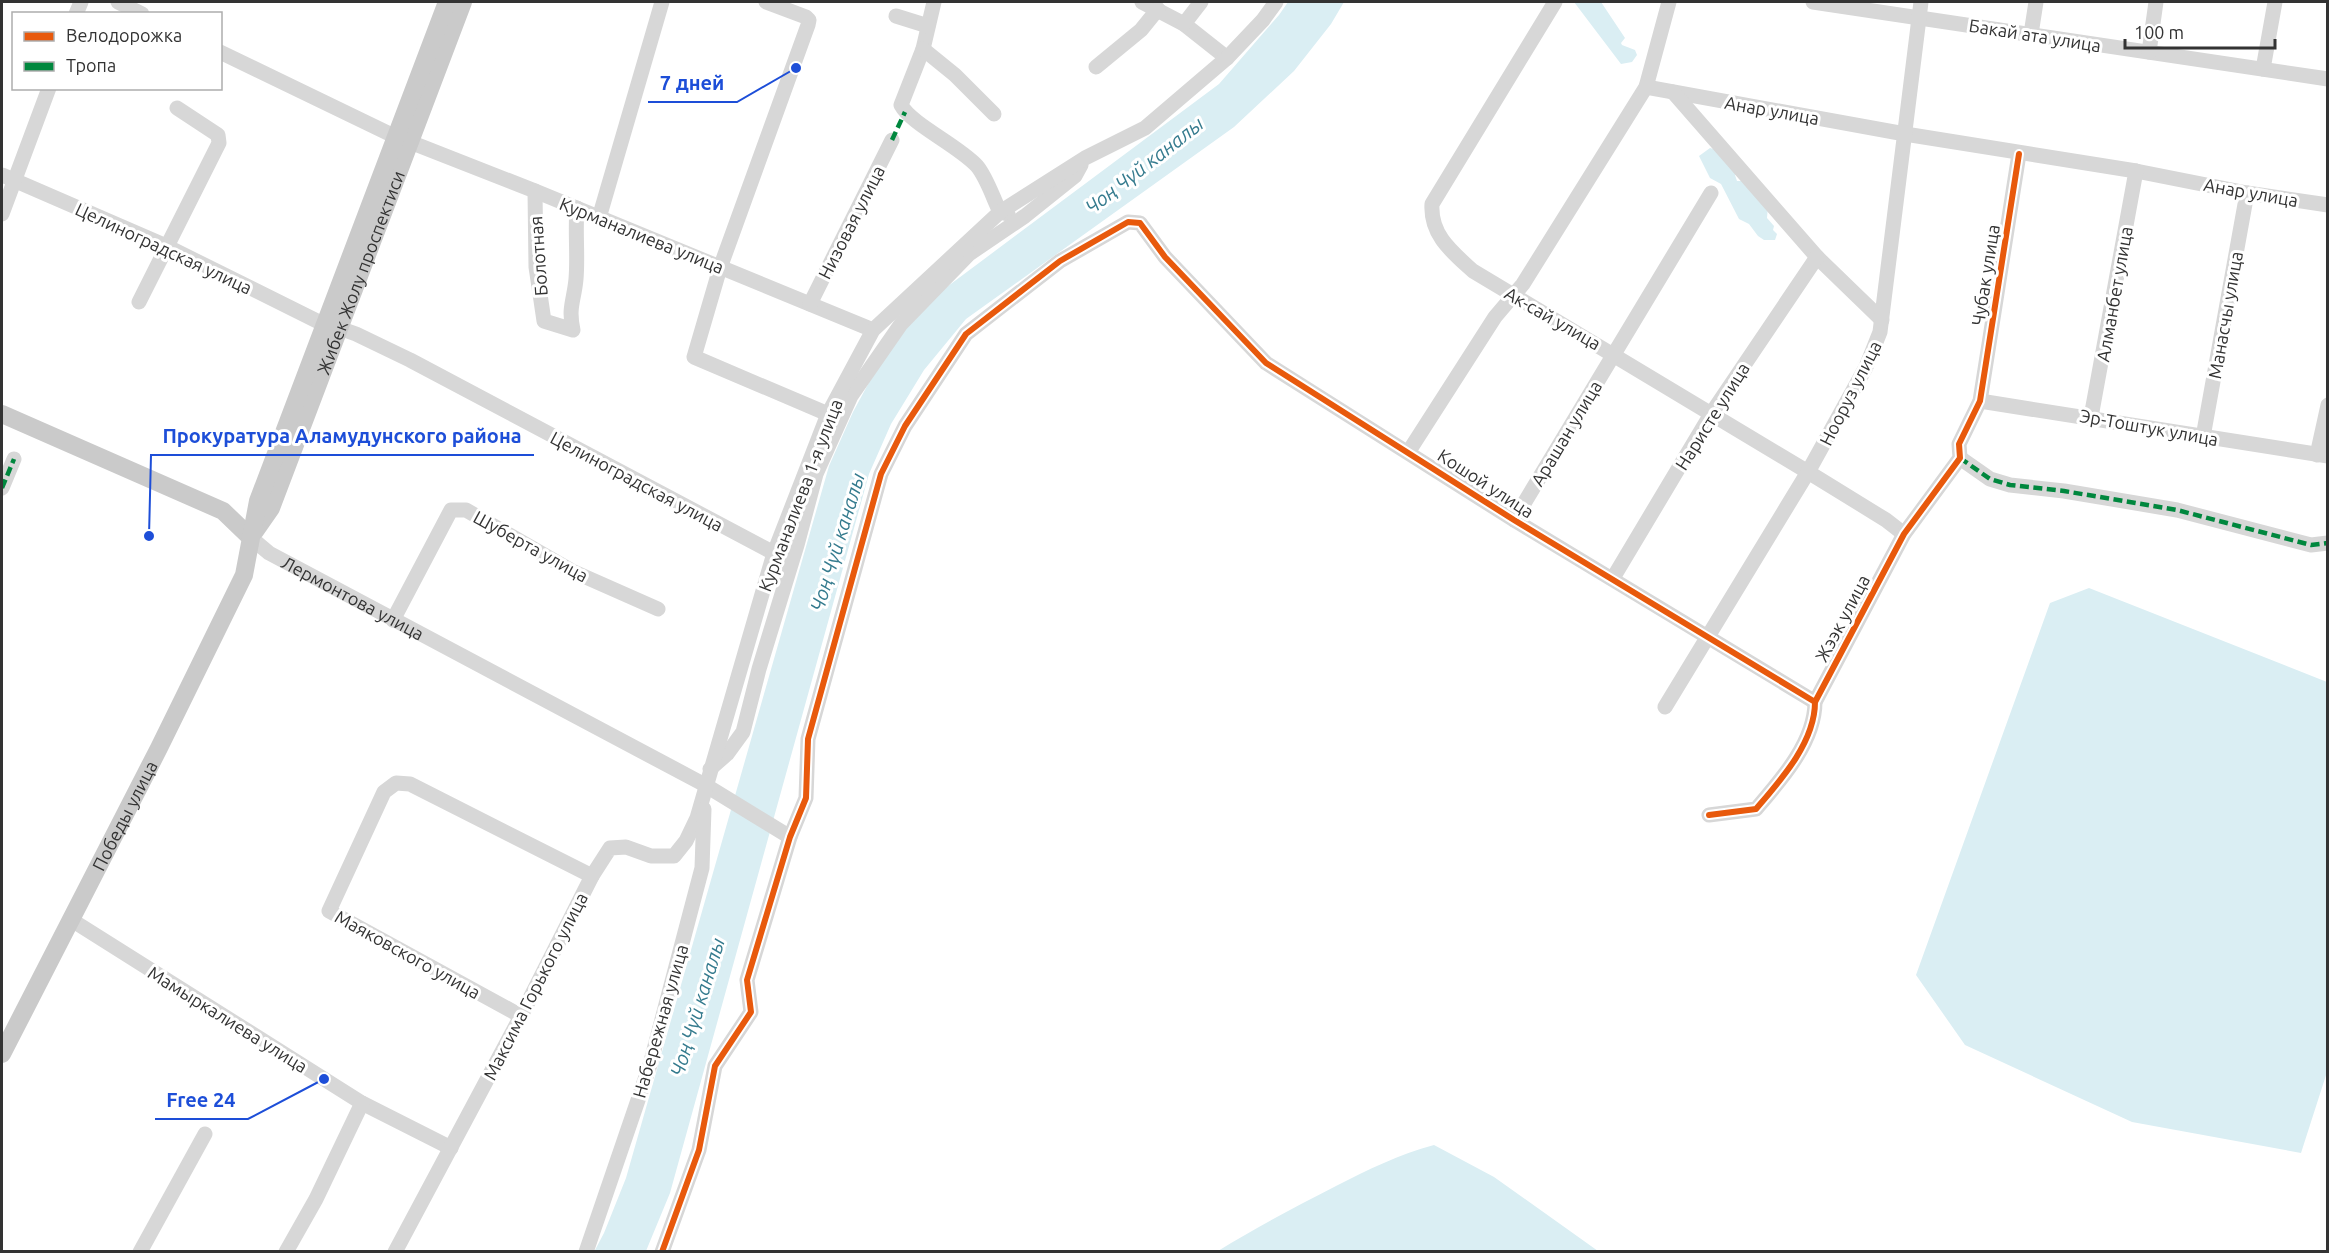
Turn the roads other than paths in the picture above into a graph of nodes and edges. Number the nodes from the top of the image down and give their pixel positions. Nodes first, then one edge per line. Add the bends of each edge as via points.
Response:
1 (118, 2) edge
2 (447, 2) edge
3 (463, 2) edge
4 (662, 2) edge
5 (766, 2) edge
6 (934, 2) edge
7 (1142, 2) edge
8 (1201, 2) edge
9 (1276, 2) edge
10 (1555, 2) edge
11 (1670, 2) edge
12 (1813, 2) edge
13 (1921, 2) edge
14 (2036, 2) edge
15 (2156, 2) edge
16 (2275, 2) edge
17 (1158, 9) junction
18 (138, 12) edge
19 (896, 16) dead end
20 (1919, 17) junction
21 (1184, 24) junction
22 (928, 26) junction
23 (2031, 34) junction
24 (923, 49) junction
25 (2149, 52) junction
26 (222, 53) edge
27 (1227, 58) junction
28 (1096, 67) dead end
29 (2263, 69) junction
30 (2328, 79) edge
31 (1646, 87) junction
32 (48, 90) edge
33 (1673, 92) junction
34 (177, 108) dead end
35 (994, 114) dead end
36 (1905, 134) junction
37 (403, 140) junction
38 (892, 140) dead end
39 (2019, 154) junction
40 (1085, 158) junction
41 (2136, 171) junction
42 (8, 178) edge
43 (535, 191) junction
44 (1711, 193) dead end
45 (2247, 193) junction
46 (2328, 205) edge
47 (577, 208) junction
48 (1000, 212) junction
49 (2, 214) edge
50 (1025, 216) junction
51 (599, 218) junction
52 (166, 246) junction
53 (1817, 257) junction
54 (720, 268) junction
55 (1513, 295) junction
56 (139, 302) dead end
57 (810, 304) junction
58 (1882, 320) junction
59 (901, 324) junction
60 (332, 327) junction
61 (873, 330) junction
62 (1614, 354) junction
63 (1980, 401) junction
64 (2328, 405) edge
65 (2, 414) edge
66 (828, 414) junction
67 (1711, 414) junction
68 (2091, 417) junction
69 (2203, 437) junction
70 (1409, 451) junction
71 (2322, 455) edge
72 (1960, 458) junction
73 (14, 459) dead end
74 (1808, 472) junction
75 (2, 488) edge
76 (1514, 519) junction
77 (1904, 534) junction
78 (250, 537) junction
79 (2328, 543) edge
80 (797, 545) junction
81 (774, 553) junction
82 (244, 575) joint
83 (1613, 578) junction
84 (658, 609) dead end
85 (393, 620) junction
86 (1709, 637) junction
87 (1815, 702) junction
88 (1665, 707) dead end
89 (710, 770) junction
90 (705, 785) junction
91 (1708, 815) dead end
92 (786, 835) junction
93 (592, 876) junction
94 (70, 919) junction
95 (521, 1016) junction
96 (2, 1054) edge
97 (362, 1103) junction
98 (205, 1134) dead end
99 (451, 1148) junction
100 (140, 1251) edge
101 (286, 1251) edge
102 (395, 1251) edge
103 (586, 1251) edge
104 (662, 1251) edge

1 - 18 street
2 - 37 main road, Жибек Жолу проспектиси
3 - 37 main road, Жибек Жолу проспектиси
4 - 51 street
5 - 54 street via 809,20
6 - 22 street
7 - 17 street
8 - 21 street
9 - 27 street, Курманалиева 1-я улица
10 - 55 street, Ак-сай улица via 1432,204 1436,232 1449,249 1473,271
11 - 31 street
12 - 20 street, Бакай ата улица
13 - 20 street, Нооруз улица
14 - 23 street
15 - 25 street
16 - 29 street
17 - 21 street
17 - 28 street via 1141,30
19 - 22 street
20 - 23 street, Бакай ата улица
20 - 36 street, Нооруз улица
21 - 27 street
22 - 24 street
23 - 25 street, Бакай ата улица
24 - 35 street
24 - 48 street via 901,105 977,167
25 - 29 street, Бакай ата улица
26 - 37 street, Курманалиева улица
27 - 40 street, Курманалиева 1-я улица via 1145,128
29 - 30 street, Бакай ата улица
31 - 33 street, Анар улица
31 - 55 street
32 - 42 street
33 - 36 street, Анар улица
33 - 53 street
34 - 52 street via 220,139
36 - 39 street, Анар улица
36 - 58 street, Нооруз улица
37 - 43 street, Курманалиева улица
37 - 60 main road, Жибек Жолу проспектиси
38 - 57 street, Низовая улица
39 - 41 street, Анар улица
39 - 63 street, Чубак улица
40 - 48 street, Курманалиева 1-я улица
40 - 50 street via 1075,176
41 - 45 street, Анар улица
41 - 68 street, Алманбет улица
42 - 49 street
42 - 52 street, Целиноградская улица
43 - 47 street, Курманалиева улица
43 - 47 street, Болотная via 536,267 544,321 573,330 570,313 576,280
44 - 62 street, Арашан улица
45 - 46 street, Анар улица
45 - 69 street, Манасчы улица
47 - 51 street, Курманалиева улица
48 - 50 street
48 - 61 street, Курманалиева 1-я улица
50 - 59 street via 969,254
51 - 54 street, Курманалиева улица
52 - 56 street
52 - 60 street, Целиноградская улица
53 - 58 street
53 - 67 street, Наристе улица
54 - 57 street, Курманалиева улица
54 - 66 street via 694,357
55 - 62 street, Ак-сай улица
55 - 70 street
57 - 61 street, Курманалиева улица
58 - 74 street, Нооруз улица via 1866,367
59 - 61 street
59 - 80 street via 852,396 816,474
60 - 78 main road, Жибек Жолу проспектиси via 258,501
60 - 81 street, Целиноградская улица via 410,360
61 - 66 street, Курманалиева 1-я улица
62 - 67 street, Ак-сай улица
62 - 76 street, Арашан улица
63 - 68 street, Эр-Тоштук улица
63 - 72 street, Жээк улица via 1959,444
64 - 71 street, Эр-Тоштук улица
65 - 78 main road, Лермонтова улица via 223,511
66 - 81 street, Курманалиева 1-я улица
67 - 74 street, Ак-сай улица
67 - 83 street, Наристе улица
68 - 69 street, Эр-Тоштук улица
69 - 71 street, Эр-Тоштук улица
70 - 76 street, Кошой улица
70 - 92 street, Кошой улица via 1266,363 1165,257 1140,223 1128,222 1060,261 966,334 905,426 880,474 808,739 806,798
72 - 77 street, Жээк улица
72 - 79 street via 1990,479 2010,485 2177,510 2312,545
73 - 75 street
74 - 77 street, Ак-сай улица
74 - 86 street, Нооруз улица
76 - 83 street, Кошой улица
77 - 87 street, Жээк улица
78 - 82 main road, Жибек Жолу проспектиси
78 - 85 street, Лермонтова улица via 269,553
80 - 81 street
80 - 89 street via 743,732
81 - 89 street, Курманалиева 1-я улица
82 - 94 main road, Победы улица
83 - 86 street, Кошой улица
84 - 85 street, Шуберта улица via 572,571 466,510 451,510
85 - 90 street, Лермонтова улица
86 - 87 street, Кошой улица
86 - 88 street, Нооруз улица
87 - 91 street, Жээк улица via 1815,719 1787,773 1756,809
89 - 90 street, Курманалиева 1-я улица
90 - 92 street, Лермонтова улица
90 - 93 street, Максима Горького улица via 697,818 674,856 610,848
90 - 103 street, Набережная улица via 702,868 650,1065
92 - 104 street, Кошой улица via 747,980 751,1012 715,1066 699,1150
93 - 95 street, Максима Горького улица
93 - 95 street, Маяковского улица via 410,784 396,783 384,792 329,911
94 - 96 main road, Победы улица
94 - 97 street, Мамыркалиева улица
95 - 99 street, Максима Горького улица
97 - 99 street, Мамыркалиева улица
97 - 101 street
98 - 100 street
99 - 102 street, Максима Горького улица

